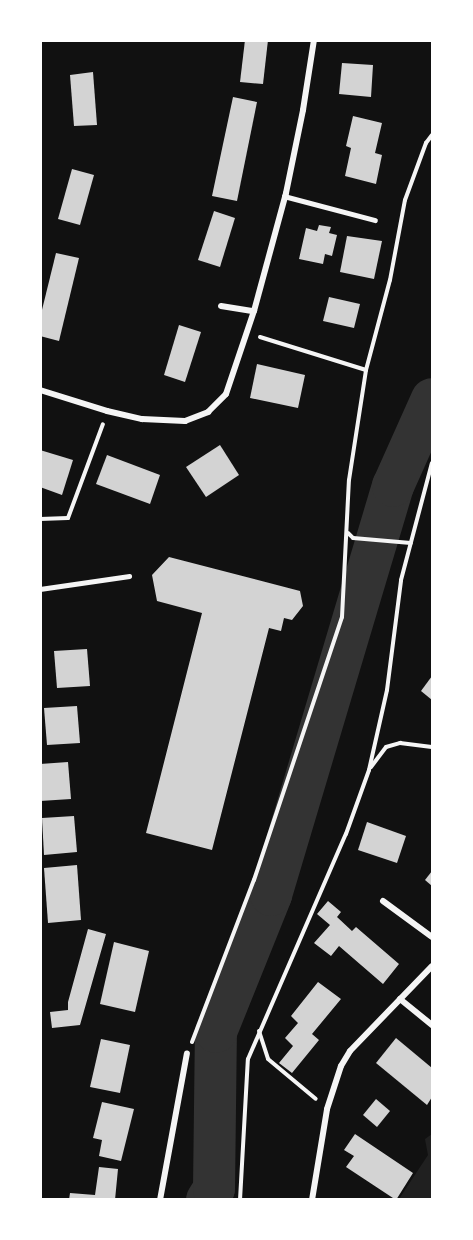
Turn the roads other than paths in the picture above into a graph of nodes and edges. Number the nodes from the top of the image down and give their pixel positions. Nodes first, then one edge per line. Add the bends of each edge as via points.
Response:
1 (314, 40) edge
2 (284, 196) junction
3 (375, 220) dead end
4 (221, 306) dead end
5 (254, 311) junction
6 (40, 390) edge
7 (129, 576) dead end
8 (40, 589) edge
9 (383, 901) dead end
10 (432, 937) edge
11 (432, 966) edge
12 (400, 999) junction
13 (432, 1025) edge
14 (188, 1053) road end
15 (160, 1200) edge
16 (312, 1200) edge

1 - 2 street
2 - 3 lane
2 - 5 street
4 - 5 street
5 - 6 street via 226,394 208,412 185,421 142,419
7 - 8 lane
9 - 10 street
11 - 12 street
12 - 13 street
12 - 16 street via 350,1052 334,1083
14 - 15 street

